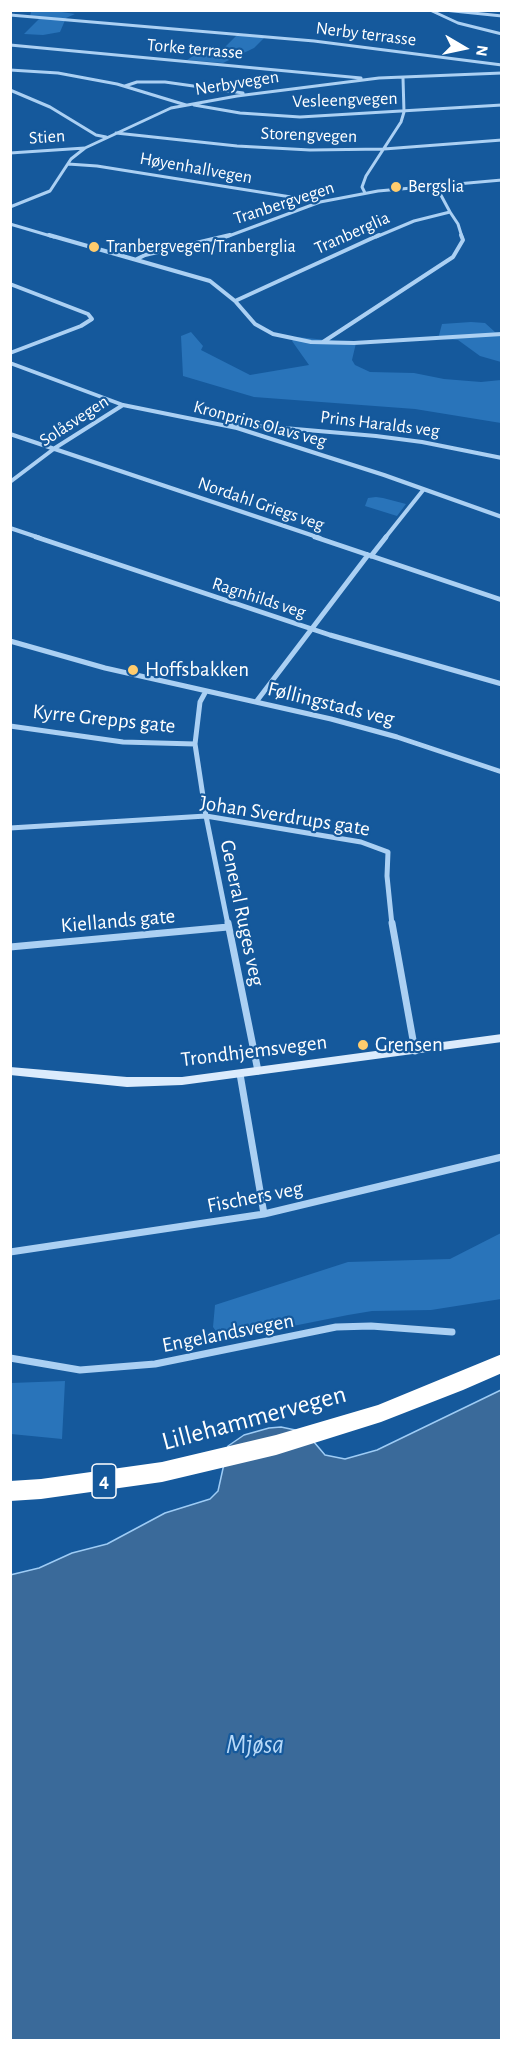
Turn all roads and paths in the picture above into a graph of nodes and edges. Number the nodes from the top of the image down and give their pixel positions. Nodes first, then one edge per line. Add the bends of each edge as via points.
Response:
1 (430, 10) edge
2 (444, 10) edge
3 (488, 14) junction
4 (10, 15) edge
5 (501, 16) edge
6 (501, 20) edge
7 (501, 34) edge
8 (10, 45) edge
9 (501, 65) edge
10 (10, 70) edge
11 (501, 73) edge
12 (403, 78) junction
13 (376, 79) junction
14 (125, 86) junction
15 (12, 90) edge
16 (249, 95) junction
17 (189, 104) junction
18 (501, 105) edge
19 (404, 112) junction
20 (116, 133) junction
21 (95, 134) junction
22 (89, 136) dead end
23 (106, 137) junction
24 (501, 141) edge
25 (85, 148) junction
26 (384, 149) junction
27 (10, 153) edge
28 (68, 164) junction
29 (501, 180) edge
30 (436, 186) junction
31 (365, 193) junction
32 (320, 202) junction
33 (10, 207) edge
34 (450, 212) junction
35 (10, 224) edge
36 (137, 259) junction
37 (10, 284) edge
38 (235, 301) junction
39 (501, 334) edge
40 (323, 342) junction
41 (10, 353) edge
42 (10, 363) edge
43 (123, 405) junction
44 (219, 423) junction
45 (10, 434) edge
46 (55, 448) junction
47 (501, 458) edge
48 (10, 482) edge
49 (424, 489) junction
50 (501, 517) edge
51 (10, 528) edge
52 (370, 555) junction
53 (501, 600) edge
54 (312, 629) junction
55 (10, 641) edge
56 (501, 684) edge
57 (206, 691) junction
58 (256, 702) junction
59 (10, 726) edge
60 (195, 744) junction
61 (501, 772) edge
62 (206, 816) junction
63 (10, 828) edge
64 (228, 927) junction
65 (10, 947) edge
66 (501, 1038) edge
67 (415, 1051) junction
68 (10, 1071) edge
69 (258, 1071) junction
70 (240, 1074) junction
71 (501, 1157) edge
72 (264, 1214) junction
73 (10, 1252) edge
74 (452, 1332) dead end
75 (10, 1358) edge
76 (501, 1363) edge
77 (10, 1491) edge

1 - 7 street via 458,23
2 - 3 street
3 - 5 street
3 - 6 street
4 - 9 street, Nerby terrasse via 314,41
8 - 13 street, Torke terrasse
10 - 14 street, Vesleengvegen via 58,73
11 - 12 street, Nerbyvegen
12 - 13 street, Nerbyvegen
12 - 19 street
13 - 16 street, Nerbyvegen
14 - 16 street via 165,82
14 - 17 street, Vesleengvegen
15 - 21 street
16 - 17 street, Nerbyvegen
17 - 19 street, Vesleengvegen via 240,113 300,117
17 - 20 street, Nerbyvegen via 162,111
18 - 19 street, Vesleengvegen
19 - 26 street
20 - 23 street, Nerbyvegen
20 - 26 street, Storengvegen via 272,148
21 - 22 street
21 - 23 street
23 - 25 street, Nerbyvegen
24 - 26 street, Storengvegen
25 - 27 street, Stien
25 - 28 street, Nerbyvegen
26 - 31 street via 362,187
28 - 32 street, Høyenhallvegen
28 - 33 street, Nerbyvegen via 50,191
29 - 30 street, Tranbergvegen
30 - 31 street, Tranbergvegen
30 - 34 street
31 - 32 street, Tranbergvegen
32 - 36 street, Tranbergvegen via 222,238
34 - 38 street, Tranberglia via 390,230
34 - 40 street via 463,240 453,257
35 - 36 street
36 - 38 street via 210,281
37 - 41 street via 88,314 92,319
38 - 40 street via 255,324 273,334
39 - 40 street
42 - 43 street, Kronprins Olavs veg
43 - 44 street, Kronprins Olavs veg
43 - 46 street, Solåsvegen
44 - 47 street, Prins Haralds veg via 376,436
44 - 49 street, Kronprins Olavs veg
45 - 46 street, Nordahl Griegs veg
46 - 48 street, Solåsvegen
46 - 52 street, Nordahl Griegs veg
49 - 50 street, Kronprins Olavs veg
49 - 52 street
51 - 54 street, Ragnhilds veg
52 - 53 street, Nordahl Griegs veg
52 - 54 street
54 - 56 street, Ragnhilds veg
54 - 58 street
55 - 57 street, Føllingstads veg
57 - 58 street, Føllingstads veg
57 - 60 street, General Ruges veg via 200,702
58 - 61 street, Føllingstads veg via 392,735
59 - 60 street, Kyrre Grepps gate via 123,742
60 - 62 street, General Ruges veg
62 - 63 street, Johan Sverdrups gate
62 - 64 street, General Ruges veg
62 - 67 street, Johan Sverdrups gate via 360,842 388,852 393,930
64 - 65 street, Kiellands gate
64 - 69 street, General Ruges veg
66 - 67 main road, Trondhjemsvegen
67 - 69 main road, Trondhjemsvegen
68 - 70 main road, Trondhjemsvegen via 127,1082
69 - 70 main road, Trondhjemsvegen
70 - 72 street
71 - 72 street, Fischers veg
72 - 73 street, Fischers veg
74 - 75 street, Engelandsvegen via 336,1327 155,1364 80,1370
76 - 77 highway, Lillehammervegen / 4 via 339,1427 198,1464

